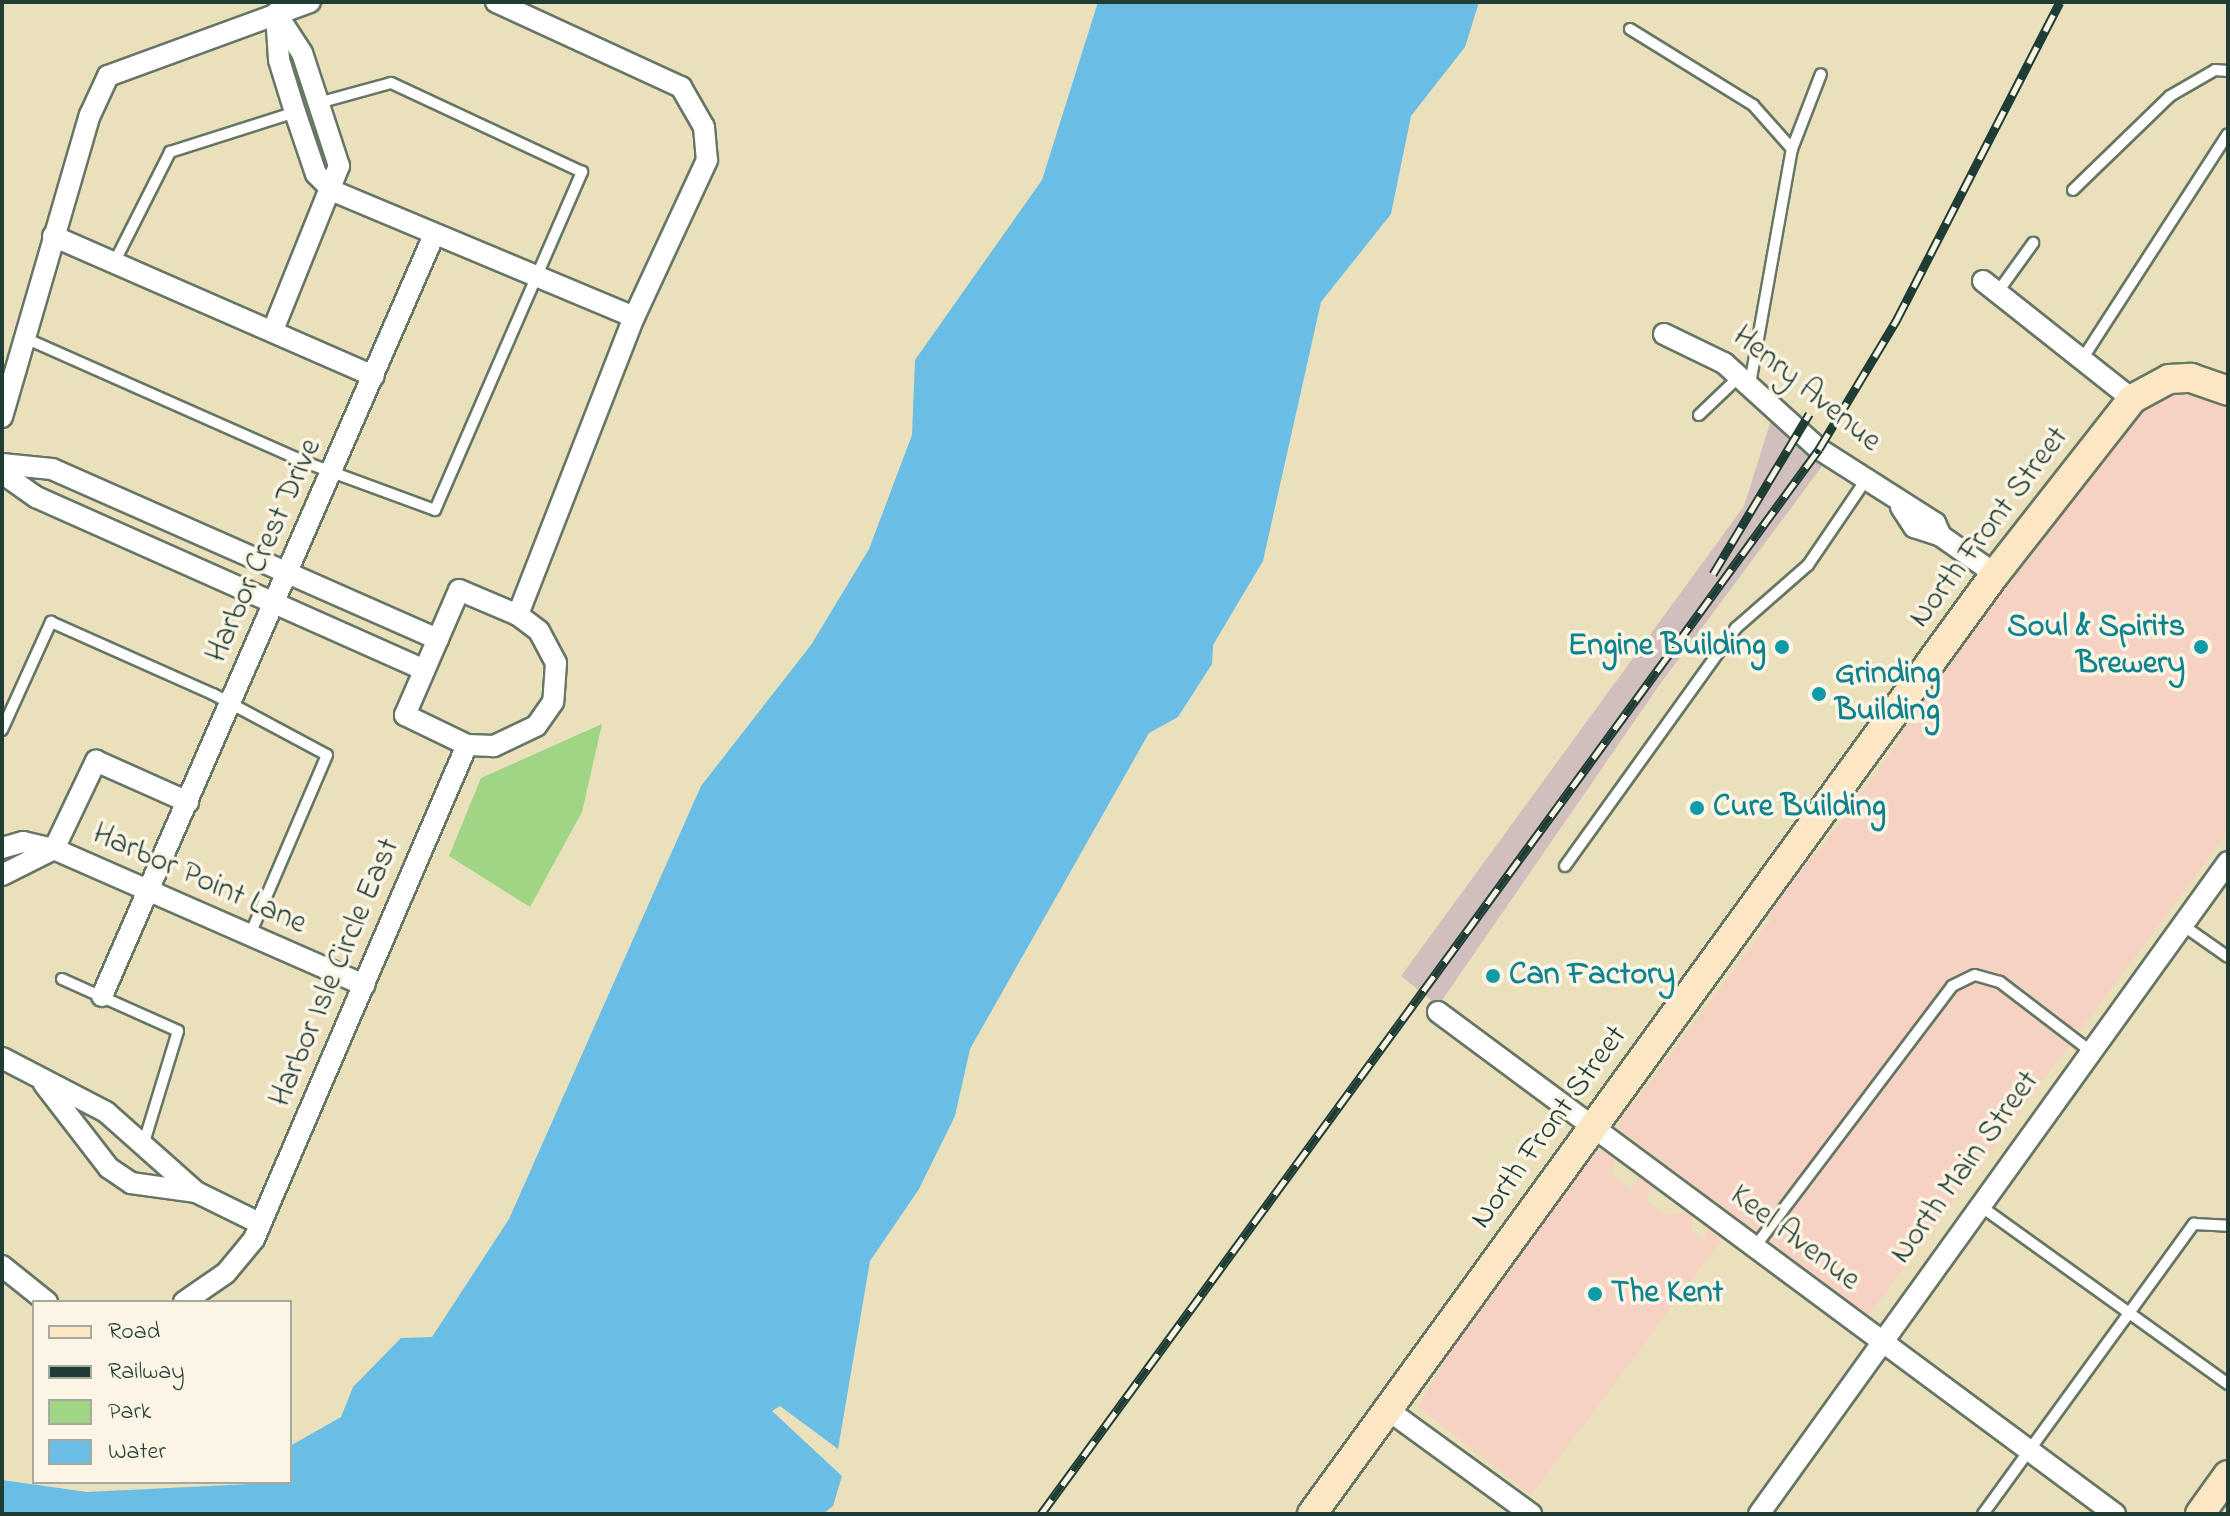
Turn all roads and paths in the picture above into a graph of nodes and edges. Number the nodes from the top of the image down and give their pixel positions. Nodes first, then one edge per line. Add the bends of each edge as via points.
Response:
1 (310, 2) edge
2 (496, 2) edge
3 (274, 8) edge
4 (1630, 29) dead end
5 (2228, 71) edge
6 (1821, 74) dead end
7 (318, 103) junction
8 (295, 112) junction
9 (2228, 134) edge
10 (1792, 149) junction
11 (2073, 190) dead end
12 (333, 191) junction
13 (434, 235) junction
14 (53, 236) junction
15 (2033, 243) dead end
16 (116, 259) junction
17 (536, 280) junction
18 (1990, 287) joint
19 (634, 317) junction
20 (273, 330) junction
21 (1664, 334) dead end
22 (24, 338) junction
23 (2081, 361) junction
24 (374, 376) junction
25 (1745, 380) junction
26 (2228, 391) edge
27 (2132, 399) junction
28 (1699, 415) dead end
29 (2, 417) edge
30 (2, 464) edge
31 (333, 469) junction
32 (2, 473) edge
33 (1865, 481) junction
34 (288, 573) junction
35 (1995, 574) junction
36 (275, 604) junction
37 (518, 615) junction
38 (438, 639) junction
39 (424, 670) junction
40 (230, 706) junction
41 (2, 730) edge
42 (467, 745) junction
43 (188, 802) junction
44 (2, 848) edge
45 (54, 849) junction
46 (2228, 862) edge
47 (1565, 866) dead end
48 (2, 875) edge
49 (148, 889) junction
50 (2181, 924) junction
51 (250, 935) junction
52 (2228, 957) edge
53 (62, 979) dead end
54 (364, 985) junction
55 (102, 996) junction
56 (1438, 1012) dead end
57 (2089, 1050) junction
58 (2, 1058) edge
59 (44, 1084) junction
60 (1595, 1124) junction
61 (144, 1142) junction
62 (196, 1192) junction
63 (1977, 1204) junction
64 (261, 1224) junction
65 (2228, 1226) edge
66 (1754, 1248) junction
67 (2, 1266) edge
68 (44, 1300) edge
69 (187, 1300) edge
70 (2127, 1310) junction
71 (1879, 1338) junction
72 (2228, 1384) edge
73 (1388, 1410) junction
74 (2029, 1451) junction
75 (2228, 1475) edge
76 (1312, 1514) edge
77 (1530, 1514) edge
78 (1759, 1514) edge
79 (1983, 1514) edge
80 (2115, 1514) edge
81 (2200, 1514) edge

1 - 3 street
2 - 19 street via 681,87 695,106 707,160
3 - 7 street via 302,53
3 - 8 street via 279,60
3 - 14 street via 108,76
4 - 10 lane via 1753,105
5 - 11 lane via 2215,70 2170,96
6 - 10 lane
7 - 12 street via 339,166
7 - 17 lane via 391,83 582,172
8 - 12 street via 316,174
8 - 16 lane via 162,158
9 - 23 lane
10 - 25 lane
12 - 13 street
12 - 20 street
13 - 17 street
13 - 24 street, Harbor Crest Drive
14 - 16 street
14 - 22 street
15 - 18 lane
16 - 20 street
17 - 19 street
17 - 31 lane via 435,510
18 - 23 street
19 - 37 street
20 - 24 street
21 - 25 street, Henry Avenue
22 - 29 street
22 - 31 lane
23 - 27 street
24 - 31 street, Harbor Crest Drive
25 - 28 lane
25 - 33 street, Henry Avenue
26 - 27 street via 2191,378 2169,379
27 - 35 street, North Front Street
30 - 34 street via 52,469
31 - 34 street, Harbor Crest Drive
32 - 36 street via 36,497
33 - 35 street, Henry Avenue via 1935,523 1941,536
33 - 47 lane via 1808,565 1736,628
34 - 36 street, Harbor Crest Drive
34 - 38 street
35 - 60 street, North Front Street
36 - 39 street
36 - 40 street, Harbor Crest Drive
37 - 38 street via 459,590
37 - 42 street via 539,631 556,663 553,702 513,740
38 - 39 street
39 - 42 street via 405,715
40 - 41 lane via 51,622
40 - 43 street, Harbor Crest Drive
40 - 51 lane via 327,755
42 - 54 street, Harbor Isle Circle East
43 - 45 street via 96,761
43 - 49 street, Harbor Crest Drive
44 - 45 street, Harbor Point Lane via 23,842
45 - 48 street
45 - 49 street, Harbor Point Lane
46 - 50 street, North Main Street
49 - 51 street, Harbor Point Lane
49 - 55 street, Harbor Crest Drive
50 - 52 lane
50 - 57 street, North Main Street
51 - 54 street, Harbor Point Lane
53 - 55 lane
54 - 64 street, Harbor Isle Circle East
55 - 61 lane via 178,1031
56 - 60 street, Keel Avenue
57 - 63 street, North Main Street
57 - 66 lane via 2000,982 1975,975 1952,986
58 - 59 street
59 - 61 street via 106,1112
59 - 62 street via 109,1168 131,1183
60 - 66 street, Keel Avenue
60 - 73 street, North Front Street
61 - 62 street
62 - 64 street
63 - 70 lane
63 - 71 street, North Main Street
64 - 69 street, Harbor Isle Circle East via 226,1273
65 - 70 lane via 2194,1224
66 - 71 street, Keel Avenue
67 - 68 street
70 - 72 lane
70 - 74 lane
71 - 74 street, Keel Avenue
71 - 78 street, North Main Street
73 - 76 street, North Front Street
73 - 77 street
74 - 79 lane
74 - 80 street, Keel Avenue
75 - 81 street

